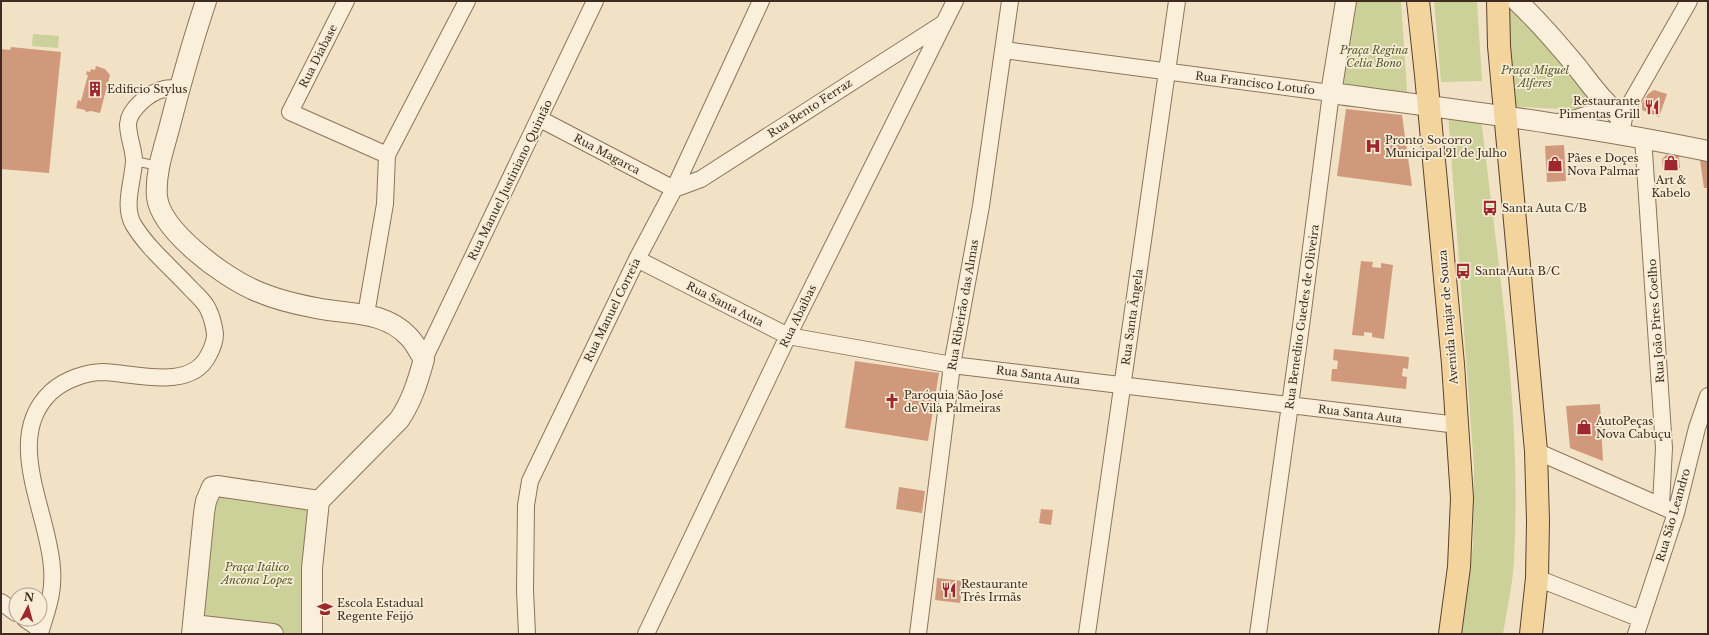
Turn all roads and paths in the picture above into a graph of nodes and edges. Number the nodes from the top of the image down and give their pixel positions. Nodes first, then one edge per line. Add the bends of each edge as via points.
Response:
1 (206, 1) edge
2 (346, 1) edge
3 (467, 1) edge
4 (595, 1) edge
5 (761, 1) edge
6 (956, 1) edge
7 (1010, 1) edge
8 (1177, 1) edge
9 (1346, 1) edge
10 (1418, 1) edge
11 (1498, 1) edge
12 (1688, 1) edge
13 (1527, 5) edge
14 (944, 23) junction
15 (1004, 50) junction
16 (1167, 71) junction
17 (179, 89) junction
18 (1332, 93) junction
19 (1428, 105) junction
20 (1506, 117) junction
21 (540, 119) junction
22 (1617, 119) junction
23 (1551, 124) junction
24 (1643, 137) junction
25 (1708, 151) edge
26 (387, 156) junction
27 (134, 161) junction
28 (159, 166) junction
29 (674, 189) junction
30 (637, 259) junction
31 (366, 314) junction
32 (788, 336) junction
33 (424, 360) junction
34 (952, 365) junction
35 (1122, 385) junction
36 (1708, 396) edge
37 (1290, 405) junction
38 (1458, 426) junction
39 (1536, 451) junction
40 (319, 500) junction
41 (1662, 505) junction
42 (1676, 512) junction
43 (1537, 578) junction
44 (1641, 618) junction
45 (192, 630) edge
46 (39, 632) edge
47 (273, 634) edge
48 (312, 634) edge
49 (527, 634) edge
50 (646, 634) edge
51 (918, 634) edge
52 (1087, 634) edge
53 (1258, 634) edge
54 (1450, 634) edge
55 (1531, 634) edge
56 (1636, 634) edge

1 - 17 street
2 - 26 street, Rua Diabase via 290,112
3 - 26 street
4 - 21 street, Rua Manuel Justiniano Quintão
5 - 29 street, Rua Manuel Correia
6 - 14 street, Rua Abaibas
7 - 15 street, Rua Ribeirão das Almas
8 - 16 street, Rua Santa Ângela
9 - 18 street, Rua Benedito Guedes de Oliveira
10 - 19 main road, Avenida Inajar de Souza
11 - 20 main road
12 - 22 street
13 - 22 street
14 - 29 street, Rua Bento Ferraz via 700,179
14 - 32 street, Rua Abaibas
15 - 16 street, Rua Francisco Lotufo
15 - 34 street, Rua Ribeirão das Almas via 981,206
16 - 18 street, Rua Francisco Lotufo
16 - 35 street, Rua Santa Ângela
17 - 27 street via 165,88 152,93 132,113 128,122
17 - 28 street
18 - 19 street, Rua Francisco Lotufo
18 - 37 street, Rua Benedito Guedes de Oliveira
19 - 20 street, Rua Francisco Lotufo
19 - 38 main road, Avenida Inajar de Souza
20 - 23 street, Rua Francisco Lotufo
20 - 39 main road
21 - 29 street, Rua Magarca
21 - 33 street, Rua Manuel Justiniano Quintão
22 - 23 street, Rua Francisco Lotufo
22 - 23 street via 1573,119
22 - 24 street, Rua Francisco Lotufo
24 - 25 street, Rua Francisco Lotufo
24 - 41 street, Rua João Pires Coelho via 1664,448
26 - 31 street via 385,204
27 - 28 lane
27 - 46 street via 128,208 132,223 148,245 207,307 213,320 213,347 204,363 191,373 172,377 142,377 102,372 83,375 53,390 40,403 30,434 30,461 36,497 49,541 52,596
28 - 31 street via 158,199 164,216 184,240 213,266 252,289 287,302 330,311
29 - 30 street, Rua Manuel Correia
30 - 32 street, Rua Santa Auta
30 - 49 street, Rua Manuel Correia via 530,480 526,505
31 - 33 street via 396,326 409,337
32 - 34 street, Rua Santa Auta
32 - 50 street, Rua Abaibas
33 - 40 street via 409,406 399,420
34 - 35 street, Rua Santa Auta
34 - 51 street, Rua Ribeirão das Almas
35 - 37 street, Rua Santa Auta
35 - 52 street, Rua Santa Ângela
36 - 42 street, Rua São Leandro via 1697,428
37 - 38 street, Rua Santa Auta
37 - 53 street, Rua Benedito Guedes de Oliveira
38 - 54 main road, Avenida Inajar de Souza via 1462,498 1459,566
39 - 41 street
39 - 43 main road
40 - 45 street via 212,487 204,513
40 - 48 street via 312,568
41 - 42 street
42 - 44 street, Rua São Leandro
43 - 44 street
43 - 55 main road
44 - 56 street, Rua São Leandro
45 - 47 street

